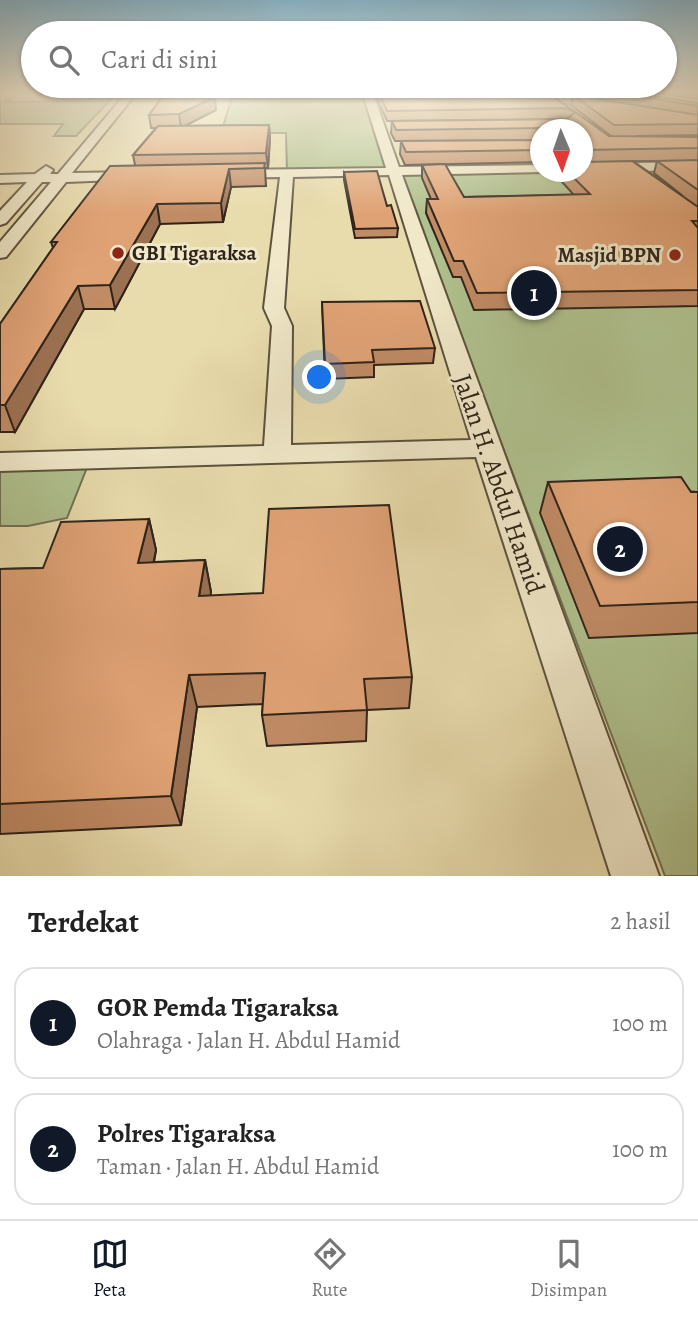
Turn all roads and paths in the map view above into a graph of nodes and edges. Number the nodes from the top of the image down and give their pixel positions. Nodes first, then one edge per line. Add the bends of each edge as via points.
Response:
1 (82, 132) edge
2 (100, 132) edge
3 (386, 132) edge
4 (77, 137) dead end
5 (595, 152) edge
6 (621, 153) edge
7 (58, 156) dead end
8 (698, 166) edge
9 (611, 167) junction
10 (637, 167) junction
11 (593, 168) edge
12 (530, 169) edge
13 (392, 171) junction
14 (287, 173) junction
15 (222, 174) edge
16 (156, 176) edge
17 (39, 178) junction
18 (62, 178) junction
19 (0, 179) edge
20 (653, 183) edge
21 (0, 220) edge
22 (0, 253) edge
23 (486, 447) junction
24 (277, 452) junction
25 (0, 463) edge
26 (635, 876) edge

1 - 4 street
2 - 18 street
3 - 13 street, Jalan H. Abdul Hamid
5 - 9 street
6 - 10 street
7 - 17 street
8 - 10 street
9 - 10 street
9 - 11 street
10 - 20 street
12 - 13 street
13 - 14 street
13 - 23 street, Jalan H. Abdul Hamid
14 - 15 street
14 - 24 street via 274,308 282,326
16 - 18 street
17 - 18 street
17 - 19 street
17 - 21 street
18 - 22 street
23 - 24 street
23 - 26 street, Jalan H. Abdul Hamid
24 - 25 street

